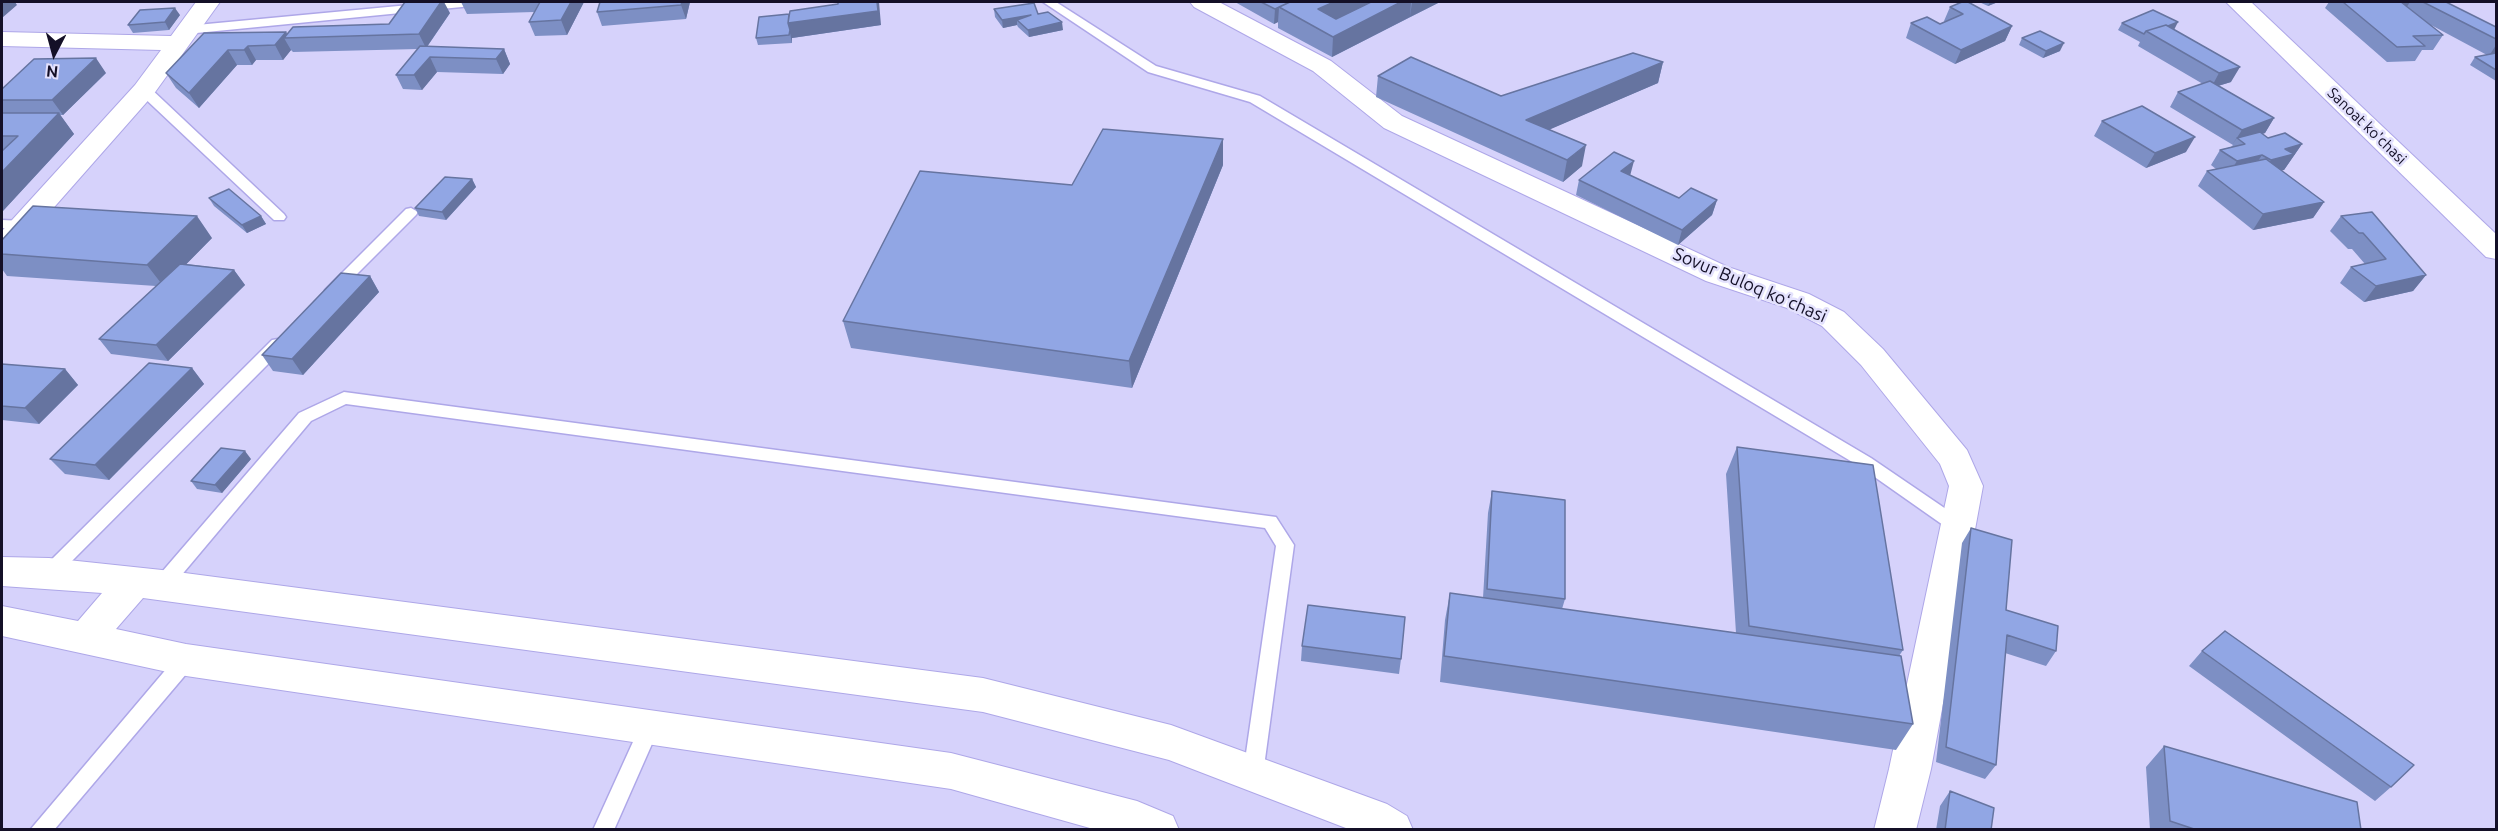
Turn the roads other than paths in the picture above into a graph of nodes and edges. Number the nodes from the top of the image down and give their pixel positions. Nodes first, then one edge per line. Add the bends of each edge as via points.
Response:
1 (208, 2) edge
2 (472, 2) edge
3 (1049, 2) edge
4 (1202, 2) edge
5 (2238, 2) edge
6 (181, 36) junction
7 (2, 39) edge
8 (144, 90) junction
9 (411, 212) dead end
10 (279, 217) dead end
11 (12, 224) edge
12 (2, 248) edge
13 (2496, 250) edge
14 (318, 304) edge
15 (293, 329) edge
16 (1959, 527) junction
17 (2, 572) edge
18 (49, 573) junction
19 (148, 583) junction
20 (3, 623) edge
21 (87, 637) junction
22 (186, 660) junction
23 (649, 728) junction
24 (1253, 774) junction
25 (40, 830) edge
26 (603, 830) edge
27 (1158, 830) edge
28 (1392, 830) edge
29 (1895, 830) edge

1 - 6 street
2 - 6 lane
3 - 16 lane via 1152,69 1255,99 1865,462
4 - 16 street, Sovur Buloq koʻchasi via 1322,66 1393,122 1717,274 1798,301 1833,319 1872,357 1955,459 1966,486
5 - 13 street, Sanoat ko'chasi
6 - 7 street
6 - 8 street
8 - 10 lane
8 - 11 street
9 - 14 lane
11 - 12 street
15 - 18 lane
16 - 29 street, Sovur Buloq koʻchasi
17 - 18 street
18 - 19 street
19 - 21 street
19 - 24 street via 983,695 1171,743
19 - 24 lane via 305,417 344,398 1270,522 1285,545
20 - 21 street
21 - 22 street
22 - 23 street
22 - 25 lane
23 - 26 lane
23 - 27 street via 951,771
24 - 28 street via 1372,818

